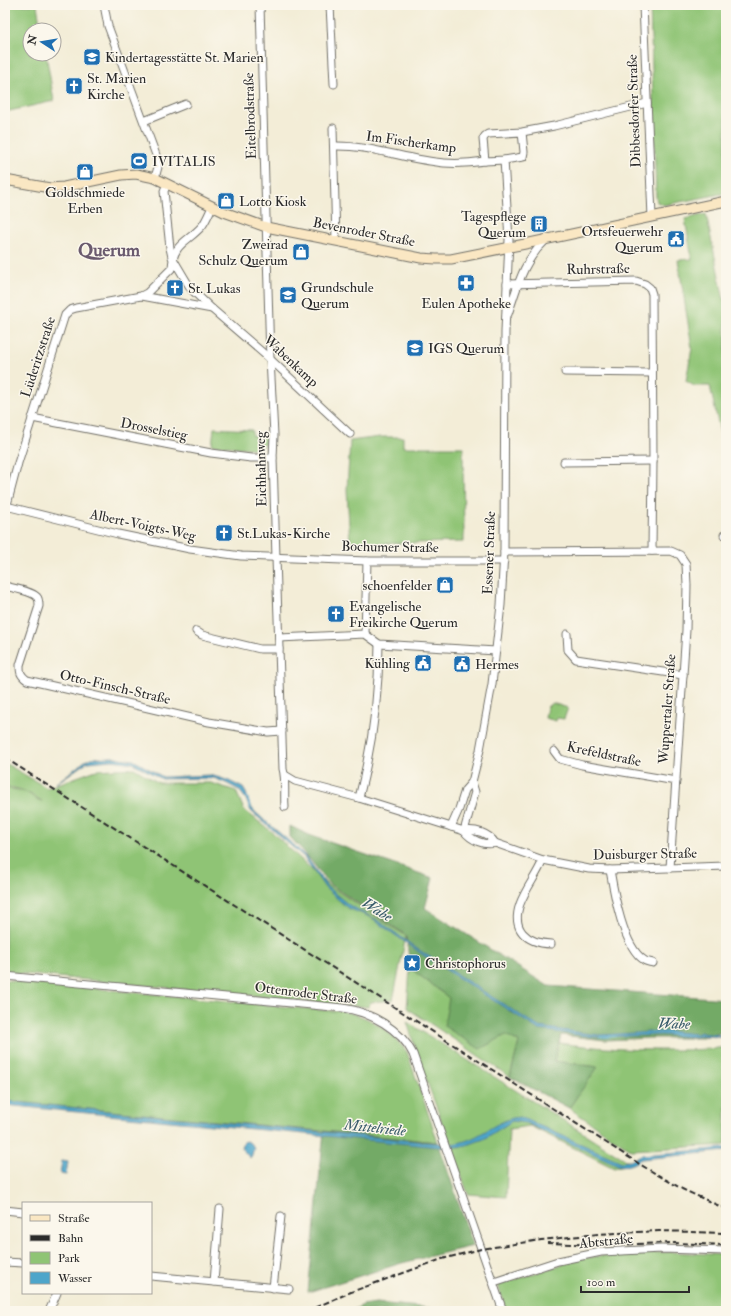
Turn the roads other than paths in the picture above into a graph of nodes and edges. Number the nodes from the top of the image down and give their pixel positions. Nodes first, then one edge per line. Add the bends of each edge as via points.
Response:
1 (104, 5) edge
2 (260, 5) edge
3 (330, 5) edge
4 (643, 5) edge
5 (334, 84) dead end
6 (647, 103) junction
7 (186, 104) dead end
8 (144, 121) junction
9 (333, 128) dead end
10 (522, 132) junction
11 (334, 146) junction
12 (504, 160) junction
13 (485, 161) junction
14 (155, 178) junction
15 (5, 180) edge
16 (167, 184) junction
17 (726, 201) edge
18 (212, 207) junction
19 (652, 217) junction
20 (266, 227) junction
21 (546, 240) junction
22 (336, 241) junction
23 (508, 247) junction
24 (172, 257) junction
25 (507, 284) junction
26 (519, 284) junction
27 (141, 296) junction
28 (212, 309) junction
29 (506, 321) junction
30 (270, 359) junction
31 (565, 372) dead end
32 (652, 373) junction
33 (32, 418) junction
34 (350, 434) dead end
35 (273, 458) junction
36 (653, 461) junction
37 (564, 462) dead end
38 (6, 509) edge
39 (652, 551) junction
40 (504, 552) junction
41 (276, 558) junction
42 (367, 561) junction
43 (504, 561) junction
44 (5, 586) edge
45 (196, 630) dead end
46 (366, 634) junction
47 (567, 634) dead end
48 (279, 638) junction
49 (379, 644) junction
50 (279, 649) junction
51 (496, 651) junction
52 (683, 675) junction
53 (282, 731) junction
54 (554, 751) dead end
55 (285, 775) junction
56 (676, 781) junction
57 (472, 782) junction
58 (359, 798) junction
59 (285, 807) dead end
60 (451, 827) junction
61 (464, 831) junction
62 (542, 860) junction
63 (726, 866) edge
64 (670, 868) junction
65 (610, 870) junction
66 (551, 944) dead end
67 (653, 963) dead end
68 (5, 976) edge
69 (220, 1209) dead end
70 (5, 1210) edge
71 (22, 1212) edge
72 (281, 1216) dead end
73 (726, 1251) edge
74 (5, 1262) edge
75 (22, 1263) edge
76 (152, 1276) edge
77 (214, 1282) junction
78 (494, 1282) junction
79 (274, 1288) junction
80 (289, 1289) dead end
81 (57, 1294) edge
82 (49, 1311) edge
83 (503, 1311) edge

1 - 8 street via 108,26
2 - 20 street, Eitelbrodstraße
3 - 5 street
4 - 6 street, Dibbesdorfer Straße
6 - 10 street
6 - 19 street, Dibbesdorfer Straße
7 - 8 street
8 - 14 street via 158,161
9 - 11 street
10 - 12 street, Im Fischerkamp via 523,157
10 - 13 street via 484,136
11 - 13 street, Im Fischerkamp via 361,148 444,163
11 - 22 street
12 - 13 street, Im Fischerkamp
12 - 23 street
14 - 15 main road, Bevenroder Straße via 128,174 64,188
14 - 16 main road, Bevenroder Straße
16 - 18 main road, Bevenroder Straße
16 - 24 street via 164,190
17 - 19 main road, Bevenroder Straße
18 - 20 main road, Bevenroder Straße
18 - 24 street via 203,225
19 - 21 main road, Bevenroder Straße
20 - 22 main road, Bevenroder Straße
20 - 30 street, Eichhahnweg
21 - 23 main road, Bevenroder Straße
21 - 26 street, Essener Straße via 526,265
22 - 23 main road, Bevenroder Straße via 436,259
23 - 25 street, Essener Straße
24 - 27 street via 172,268
24 - 28 street, Wabenkamp via 192,289
25 - 26 street, Ruhrstraße
25 - 29 street, Essener Straße
26 - 29 street, Essener Straße
26 - 32 street, Ruhrstraße via 636,281 645,284 652,294
27 - 28 street
27 - 33 street, Lüderitzstraße via 76,308 67,313
28 - 30 street, Wabenkamp
29 - 40 street, Essener Straße
30 - 34 street, Wabenkamp
30 - 35 street, Eichhahnweg
31 - 32 street
32 - 36 street, Ruhrstraße
33 - 35 street, Drosselstieg via 212,453
33 - 38 street, Lüderitzstraße
35 - 41 street, Eichhahnweg
36 - 37 street
36 - 39 street, Ruhrstraße
38 - 41 street, Albert-Voigts-Weg via 154,542 241,556
39 - 40 street
39 - 52 street, Wuppertaler Straße via 671,551 680,554 686,564 687,624
40 - 43 street, Essener Straße
41 - 42 street, Bochumer Straße
41 - 48 street, Eichhahnweg
42 - 43 street, Bochumer Straße
42 - 46 street
43 - 51 street, Essener Straße
44 - 53 street, Otto-Finsch-Straße via 32,594 38,601 39,606 20,665 20,674 27,680 195,719 268,732
45 - 50 street via 202,635 260,649
46 - 48 street
46 - 49 street
47 - 52 street via 568,650 576,659
48 - 50 street, Eichhahnweg
49 - 51 street
49 - 58 street via 378,689 373,730
50 - 53 street, Eichhahnweg
51 - 57 street, Essener Straße via 486,718
52 - 56 street, Wuppertaler Straße
53 - 55 street, Eichhahnweg
54 - 56 street, Krefeldstraße via 560,759 567,761
55 - 58 street, Duisburger Straße via 295,782
55 - 59 street, Eichhahnweg
56 - 64 street, Wuppertaler Straße
57 - 60 street, Essener Straße via 465,790
57 - 61 street, Essener Straße via 475,792
58 - 60 street, Duisburger Straße
60 - 61 street, Duisburger Straße
61 - 62 street, Duisburger Straße via 477,841 495,843
62 - 65 street, Duisburger Straße via 589,869
62 - 66 street via 520,903 518,921 519,928 526,938 542,944
63 - 64 street, Duisburger Straße
64 - 65 street, Duisburger Straße
65 - 67 street via 619,913 630,942 644,961
68 - 78 street, Ottenroder Straße via 343,1008 359,1011 382,1023 408,1044
69 - 77 street
70 - 71 street
72 - 79 street
73 - 78 street, Abtstraße via 662,1249 601,1252 558,1261
74 - 75 street
76 - 77 street
77 - 79 street
78 - 83 street, Ottenroder Straße
79 - 80 street
81 - 82 street

